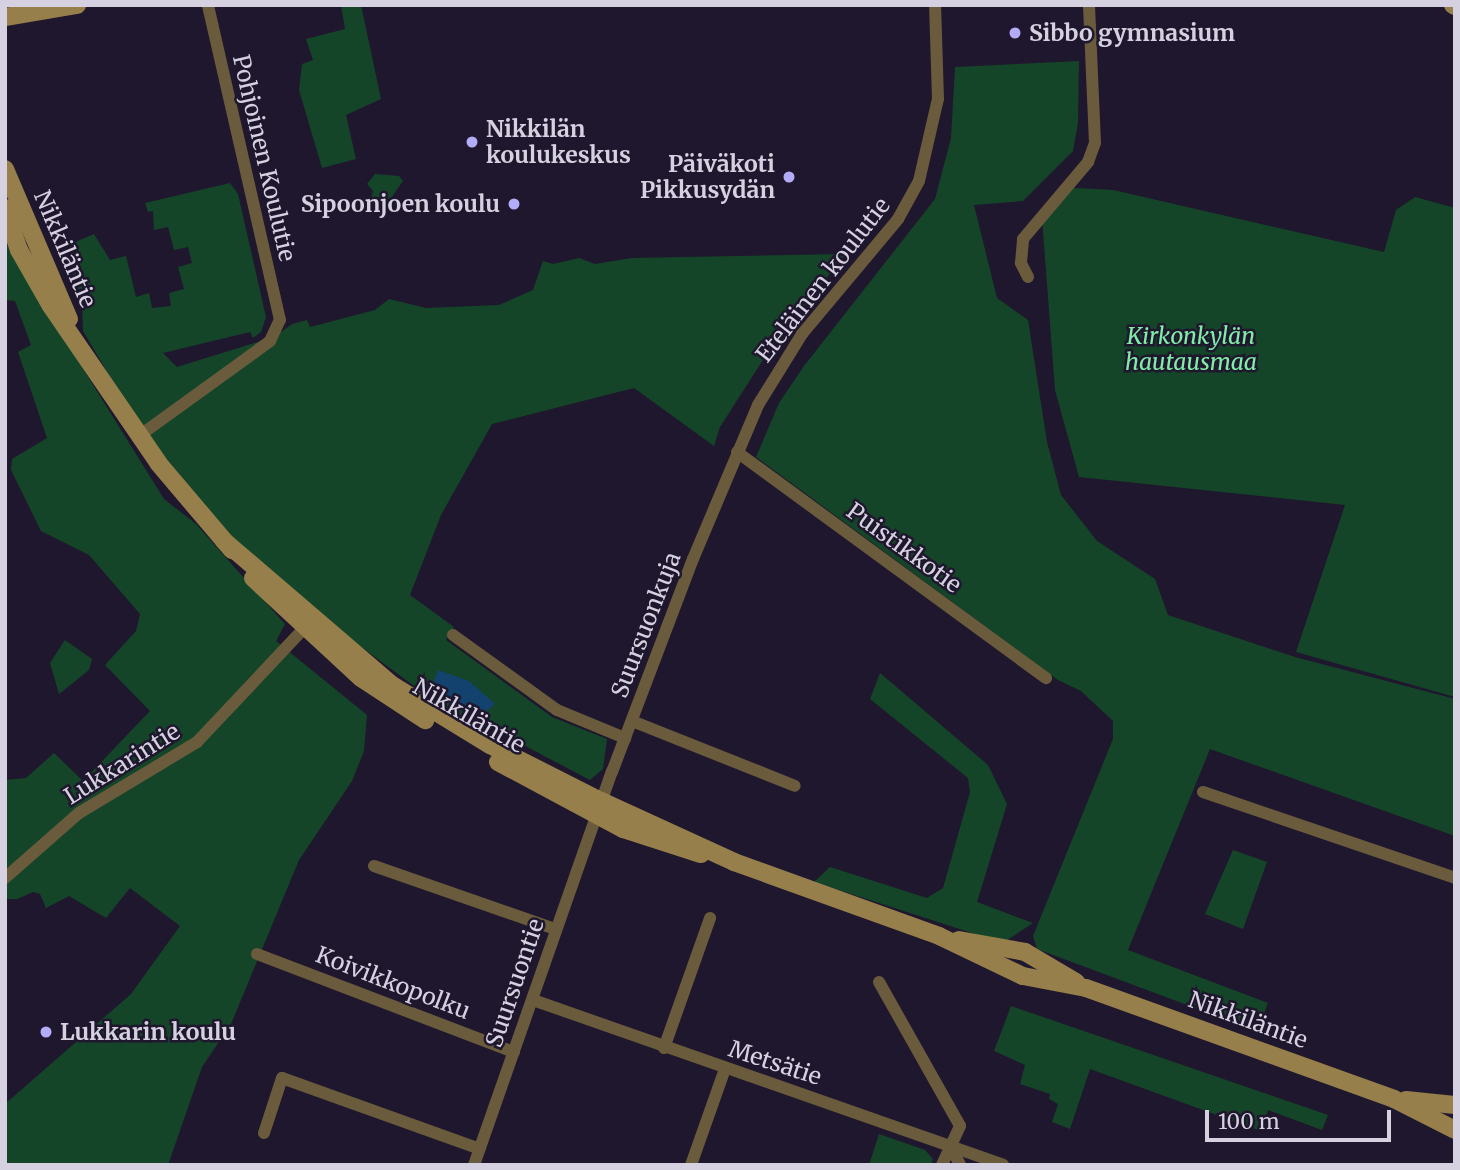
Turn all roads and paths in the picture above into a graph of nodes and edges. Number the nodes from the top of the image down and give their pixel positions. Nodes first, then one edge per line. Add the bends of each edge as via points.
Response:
1 (78, 5) edge
2 (208, 5) edge
3 (936, 5) edge
4 (1089, 5) edge
5 (5, 17) edge
6 (27, 17) junction
7 (5, 29) edge
8 (5, 169) edge
9 (5, 208) edge
10 (1028, 277) dead end
11 (80, 348) junction
12 (139, 436) junction
13 (737, 452) junction
14 (308, 623) junction
15 (453, 635) dead end
16 (1046, 678) dead end
17 (632, 721) junction
18 (625, 738) junction
19 (795, 786) dead end
20 (1203, 792) dead end
21 (599, 808) junction
22 (374, 866) dead end
23 (5, 878) edge
24 (1455, 878) edge
25 (710, 918) dead end
26 (555, 929) junction
27 (257, 954) dead end
28 (879, 982) dead end
29 (533, 1000) junction
30 (664, 1048) junction
31 (514, 1052) junction
32 (725, 1069) junction
33 (1394, 1099) junction
34 (1455, 1105) edge
35 (1455, 1130) edge
36 (264, 1133) dead end
37 (480, 1149) junction
38 (951, 1149) junction
39 (474, 1165) edge
40 (691, 1165) edge
41 (942, 1165) edge
42 (960, 1165) edge
43 (1003, 1165) edge

1 - 6 street
2 - 12 street, Pohjoinen Koulutie via 280,320 270,341
3 - 13 street, Eteläinen koulutie via 938,99 919,181 898,219 781,365
4 - 10 street via 1095,143 1088,163 1023,239 1021,263
5 - 6 street
6 - 7 street
8 - 11 street, Nikkiläntie
9 - 11 street, Nikkiläntie via 19,250
11 - 12 street, Nikkiläntie
12 - 14 street, Nikkiläntie via 224,541
13 - 16 street, Puistikkotie
13 - 17 street, Suursuonkuja
14 - 21 street, Nikkiläntie via 437,715
14 - 23 street, Lukkarintie via 190,748 79,813
15 - 18 street via 557,710
17 - 18 street, Suursuonkuja
17 - 19 street
18 - 21 street, Suursuonkuja
20 - 24 street
21 - 26 street, Suursuontie
21 - 33 street, Nikkiläntie via 939,936 1023,976 1086,988
22 - 26 street
25 - 30 street
26 - 29 street, Suursuontie
27 - 31 street, Koivikkopolku
28 - 38 street via 960,1126
29 - 30 street, Metsätie
29 - 31 street, Suursuontie
30 - 32 street, Metsätie
31 - 37 street, Suursuontie
32 - 38 street, Metsätie via 933,1137
32 - 40 street
33 - 34 street, Nikkiläntie
33 - 35 street, Nikkiläntie
36 - 37 street via 282,1078
37 - 39 street, Suursuontie
38 - 41 street
38 - 42 street
38 - 43 street, Metsätie

